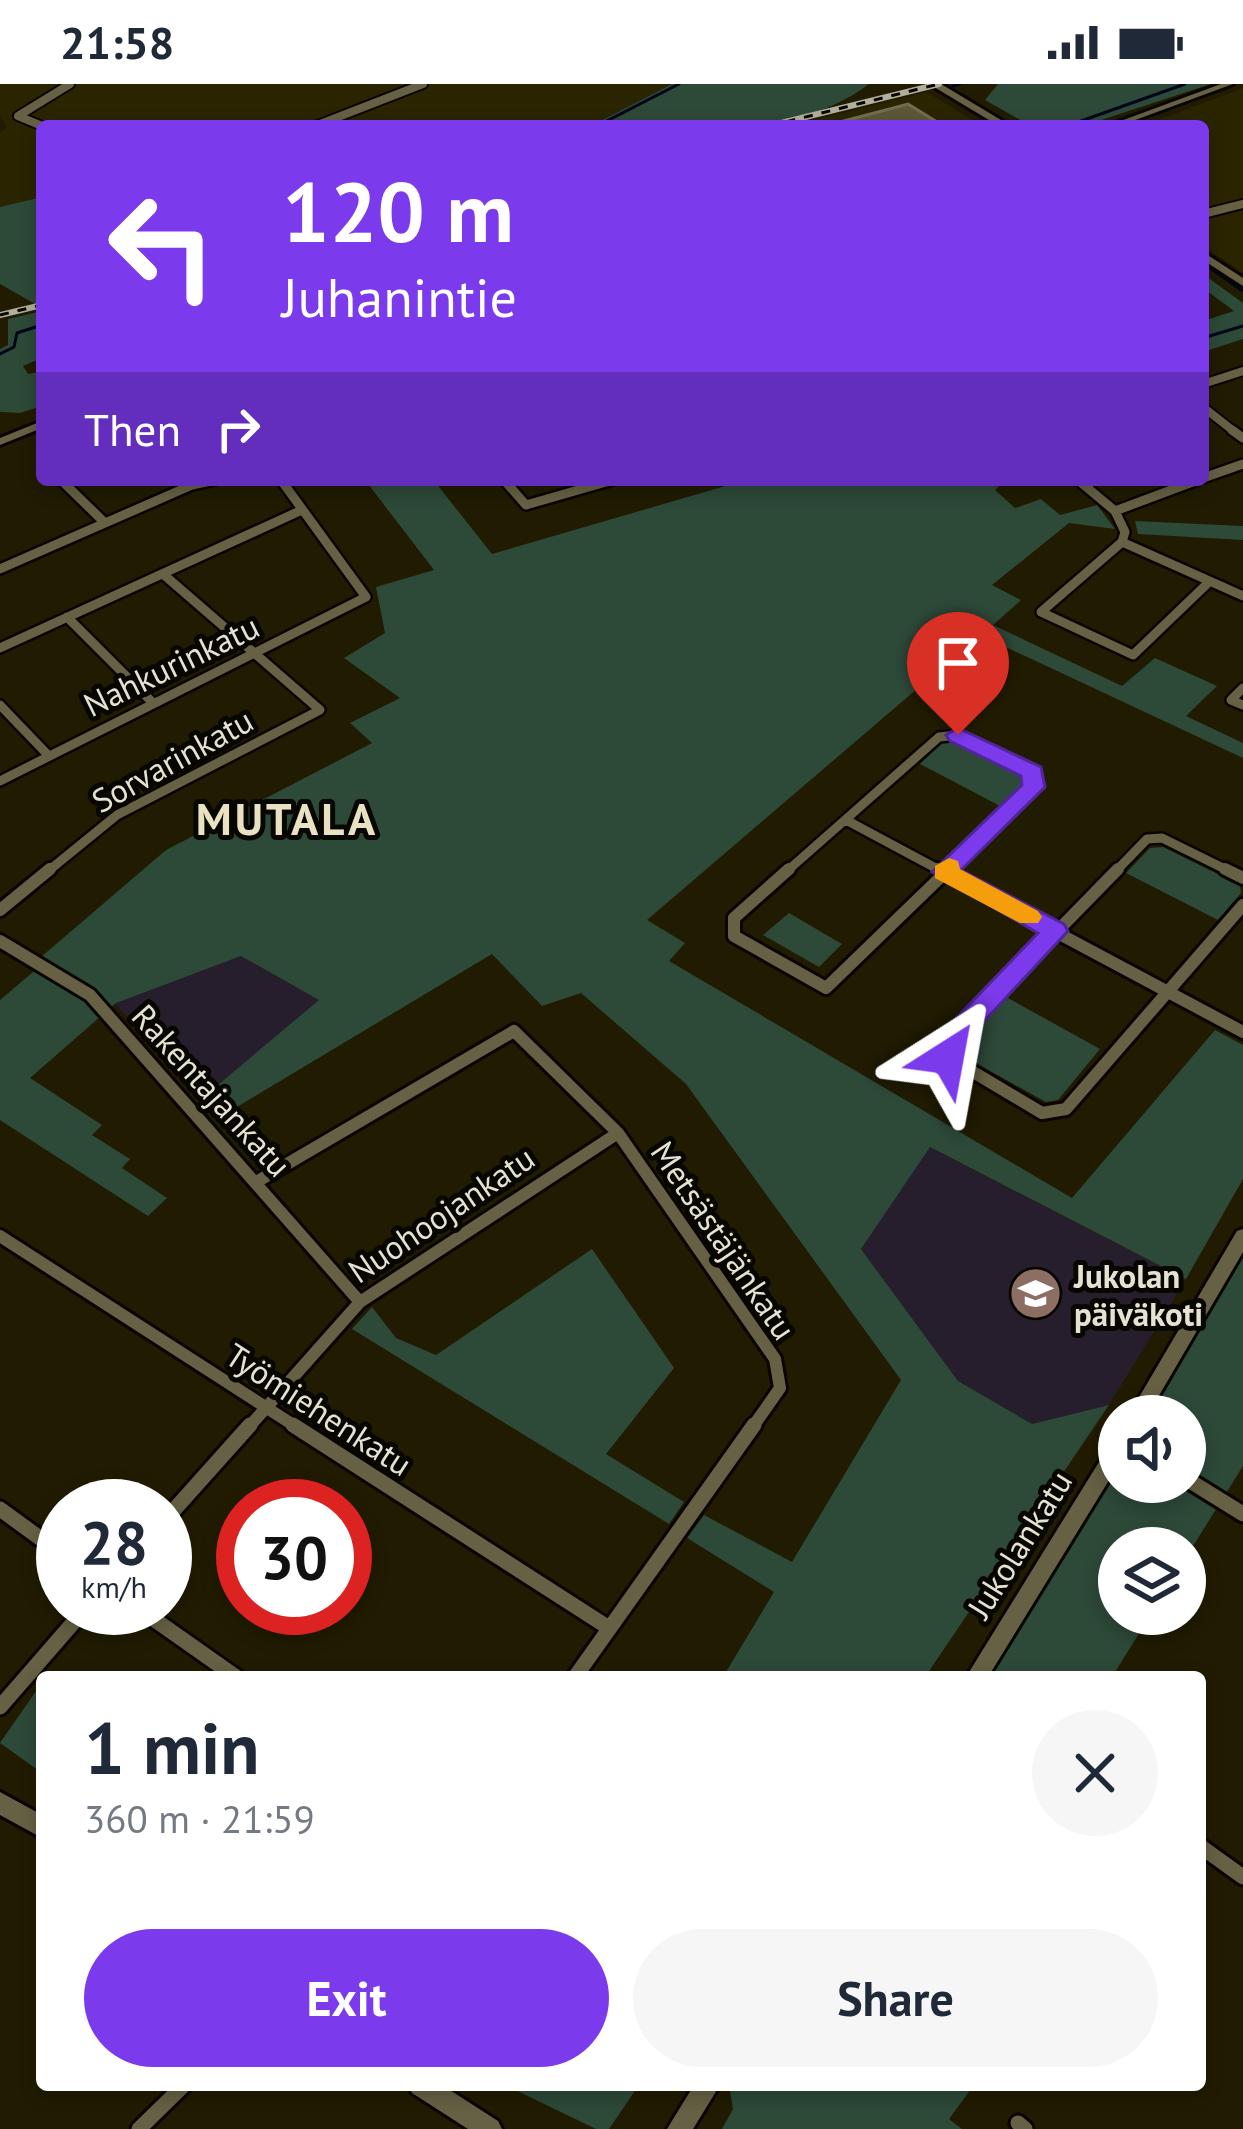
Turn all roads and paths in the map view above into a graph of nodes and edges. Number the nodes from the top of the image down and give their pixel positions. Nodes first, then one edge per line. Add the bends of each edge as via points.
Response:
1 (70, 84) edge
2 (423, 84) edge
3 (934, 84) edge
4 (1229, 84) edge
5 (330, 120) edge
6 (996, 120) edge
7 (1129, 120) edge
8 (36, 124) edge
9 (1243, 204) edge
10 (1209, 212) edge
11 (1209, 259) edge
12 (1243, 283) edge
13 (1243, 370) edge
14 (1209, 382) edge
15 (1209, 412) edge
16 (36, 427) edge
17 (1243, 438) edge
18 (0, 442) edge
19 (1243, 464) edge
20 (1209, 476) edge
21 (67, 486) edge
22 (184, 486) edge
23 (285, 486) edge
24 (509, 486) edge
25 (592, 486) edge
26 (1085, 486) edge
27 (1180, 486) edge
28 (302, 510) junction
29 (1115, 511) junction
30 (105, 523) junction
31 (1124, 537) junction
32 (0, 568) edge
33 (164, 574) junction
34 (1209, 582) junction
35 (1243, 596) edge
36 (67, 617) junction
37 (0, 648) edge
38 (253, 654) junction
39 (1243, 688) edge
40 (153, 704) junction
41 (0, 705) edge
42 (1243, 705) edge
43 (49, 755) junction
44 (0, 781) edge
45 (846, 820) junction
46 (944, 872) junction
47 (1243, 878) edge
48 (1243, 904) edge
49 (0, 910) edge
50 (1055, 931) junction
51 (0, 941) edge
52 (1168, 991) junction
53 (1243, 1032) edge
54 (618, 1133) junction
55 (258, 1181) junction
56 (0, 1236) edge
57 (1243, 1236) edge
58 (360, 1302) junction
59 (1149, 1395) edge
60 (267, 1407) junction
61 (1098, 1481) edge
62 (192, 1490) edge
63 (1206, 1491) edge
64 (0, 1509) edge
65 (1243, 1514) edge
66 (36, 1535) edge
67 (609, 1628) junction
68 (63, 1635) edge
69 (176, 1635) edge
70 (227, 1671) edge
71 (579, 1671) edge
72 (980, 1671) edge
73 (0, 1707) edge
74 (0, 1803) edge
75 (36, 1824) edge
76 (1206, 1850) edge
77 (1243, 1876) edge
78 (178, 2091) edge
79 (430, 2091) edge
80 (704, 2091) edge
81 (139, 2129) edge
82 (490, 2129) edge
83 (679, 2129) edge

1 - 8 street via 18,116
2 - 5 street
3 - 6 main road
4 - 7 street
9 - 10 street
11 - 12 main road
13 - 14 street
15 - 17 street
16 - 18 street
19 - 20 street
21 - 30 street
22 - 30 street
23 - 28 street
24 - 25 street via 526,505
26 - 29 street
27 - 29 street
28 - 33 street
28 - 38 street, Nahkurinkatu via 366,597
29 - 31 street
30 - 32 street
31 - 34 street
31 - 34 street via 1041,612 1133,655
33 - 36 street
33 - 38 street
34 - 35 street
36 - 37 street
36 - 40 street
38 - 40 street, Nahkurinkatu
38 - 49 street, Sorvarinkatu via 320,710 117,815
39 - 42 street via 1232,700
40 - 43 street, Nahkurinkatu
41 - 43 street
43 - 44 street, Nahkurinkatu
45 - 46 street
45 - 46 street via 939,736 958,735 1033,772 1034,787
45 - 46 street via 734,918 734,936 826,988
46 - 50 street
47 - 50 street via 1162,838 1147,839
48 - 52 street
50 - 52 street
50 - 52 street via 950,1042 948,1057 1042,1113 1066,1109
51 - 55 street, Rakentajankatu via 90,995
52 - 53 street
54 - 55 street, Metsästäjänkatu via 514,1031
54 - 58 street, Nuohoojankatu
54 - 67 street, Metsästäjänkatu via 775,1359 780,1388
55 - 58 street, Rakentajankatu
56 - 60 street, Työmiehenkatu
57 - 59 main road
58 - 60 street, Nuohoojankatu
60 - 62 street, Nuohoojankatu
60 - 67 street, Työmiehenkatu
61 - 72 main road, Jukolankatu
63 - 65 street
64 - 66 street
67 - 71 street, Metsästäjänkatu
68 - 73 street
69 - 70 street
74 - 75 main road
76 - 77 street
78 - 81 street
79 - 82 main road
80 - 83 main road

